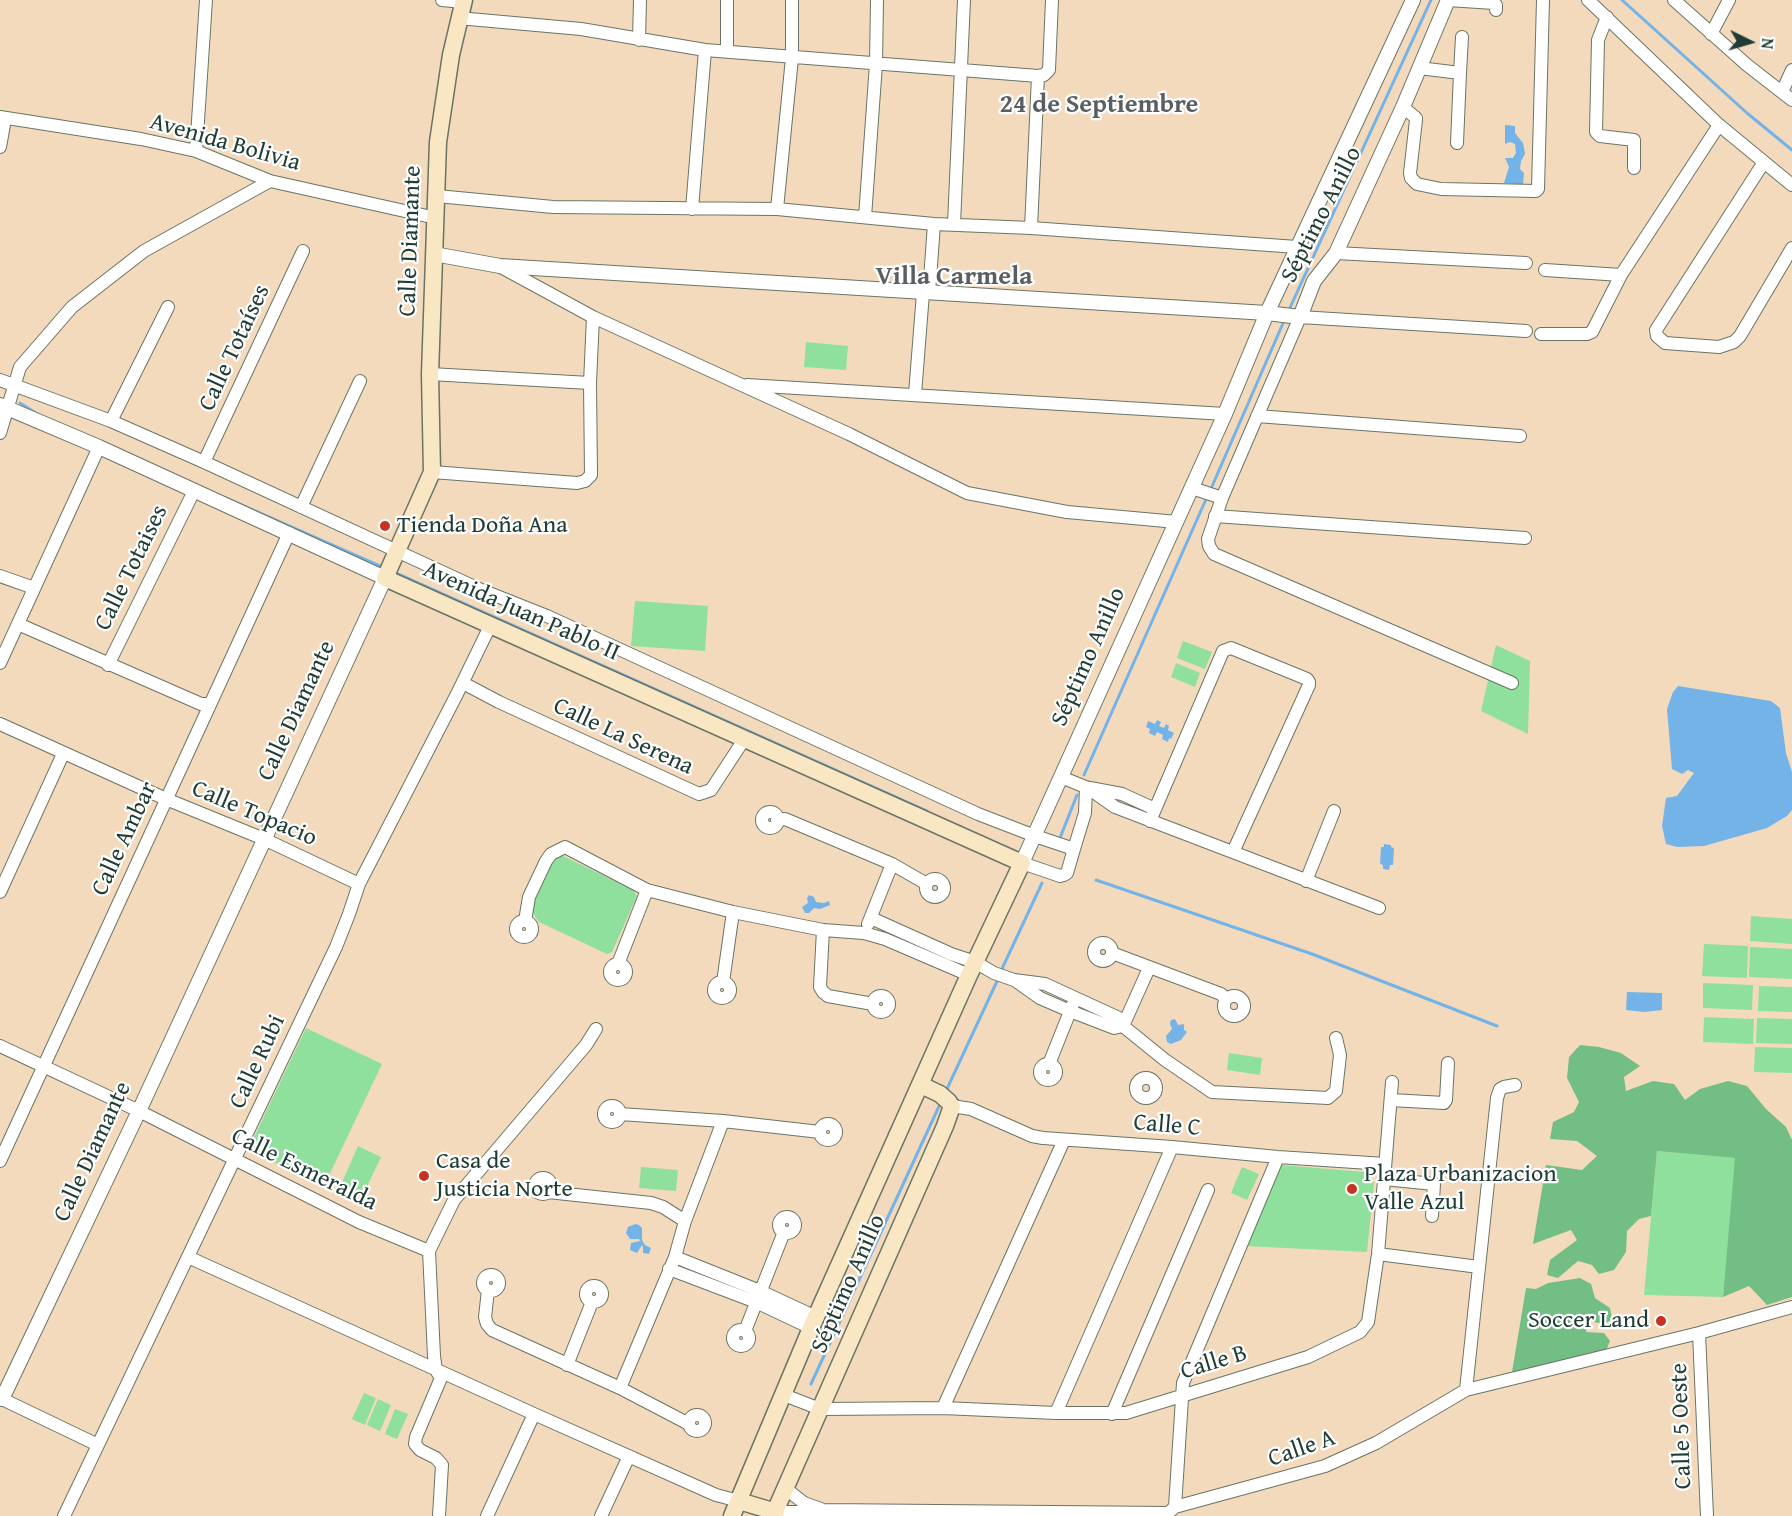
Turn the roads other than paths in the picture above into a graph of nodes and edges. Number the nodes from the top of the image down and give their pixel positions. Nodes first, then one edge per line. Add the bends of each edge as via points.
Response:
1 (206, 0) edge
2 (442, 0) edge
3 (640, 0) edge
4 (727, 0) edge
5 (792, 0) edge
6 (877, 0) edge
7 (964, 0) edge
8 (1052, 0) edge
9 (1413, 0) edge
10 (1448, 0) edge
11 (1543, 0) edge
12 (1588, 0) edge
13 (1674, 0) edge
14 (1729, 0) edge
15 (462, 7) edge
16 (1496, 10) dead end
17 (1607, 18) junction
18 (1711, 34) junction
19 (1462, 37) dead end
20 (639, 40) junction
21 (705, 50) junction
22 (727, 51) junction
23 (792, 58) junction
24 (876, 64) junction
25 (1419, 68) junction
26 (1792, 70) edge
27 (962, 71) junction
28 (1460, 73) junction
29 (1038, 76) junction
30 (1782, 92) junction
31 (1792, 100) edge
32 (1403, 107) junction
33 (2, 118) edge
34 (1719, 125) junction
35 (1457, 142) dead end
36 (0, 147) edge
37 (196, 151) junction
38 (1764, 162) junction
39 (1634, 168) dead end
40 (270, 181) junction
41 (1792, 185) edge
42 (437, 196) junction
43 (692, 209) junction
44 (777, 209) junction
45 (865, 217) junction
46 (436, 218) junction
47 (934, 224) junction
48 (954, 224) junction
49 (1031, 228) junction
50 (1297, 247) junction
51 (1792, 249) edge
52 (303, 251) dead end
53 (1336, 253) junction
54 (434, 254) junction
55 (1526, 263) dead end
56 (500, 266) junction
57 (1545, 270) dead end
58 (1621, 275) junction
59 (926, 293) junction
60 (168, 307) dead end
61 (1283, 315) junction
62 (593, 317) junction
63 (1526, 331) dead end
64 (1541, 334) dead end
65 (430, 374) junction
66 (0, 380) edge
67 (360, 381) dead end
68 (590, 383) junction
69 (740, 384) junction
70 (13, 386) junction
71 (915, 394) junction
72 (4, 407) edge
73 (1225, 414) junction
74 (1257, 416) junction
75 (111, 421) junction
76 (0, 433) edge
77 (1520, 436) dead end
78 (99, 447) junction
79 (204, 462) junction
80 (432, 472) junction
81 (194, 491) junction
82 (1206, 493) junction
83 (301, 507) junction
84 (1215, 516) junction
85 (1177, 522) junction
86 (289, 533) junction
87 (1525, 538) dead end
88 (390, 566) junction
89 (0, 576) edge
90 (34, 588) junction
91 (18, 624) junction
92 (490, 626) junction
93 (0, 663) edge
94 (108, 665) junction
95 (463, 683) junction
96 (1512, 683) dead end
97 (210, 704) junction
98 (0, 724) edge
99 (745, 738) junction
100 (63, 754) junction
101 (1061, 777) junction
102 (1087, 788) junction
103 (166, 799) junction
104 (1334, 811) dead end
105 (1152, 815) junction
106 (777, 820) dead end
107 (1035, 836) junction
108 (264, 839) junction
109 (1074, 849) junction
110 (1233, 852) junction
111 (1022, 862) junction
112 (892, 864) junction
113 (1306, 882) junction
114 (359, 884) junction
115 (927, 884) dead end
116 (647, 890) junction
117 (0, 892) edge
118 (1379, 908) dead end
119 (733, 912) junction
120 (871, 918) junction
121 (525, 921) dead end
122 (823, 930) junction
123 (864, 933) junction
124 (1112, 953) dead end
125 (618, 964) dead end
126 (1149, 968) junction
127 (972, 969) junction
128 (1011, 979) junction
129 (723, 982) dead end
130 (1075, 997) junction
131 (1226, 999) dead end
132 (873, 1005) dead end
133 (1070, 1011) junction
134 (1123, 1026) junction
135 (596, 1029) dead end
136 (1336, 1038) dead end
137 (0, 1046) edge
138 (1165, 1060) junction
139 (1448, 1063) dead end
140 (1049, 1064) dead end
141 (45, 1066) junction
142 (1152, 1079) dead end
143 (1392, 1082) dead end
144 (921, 1084) junction
145 (1515, 1085) dead end
146 (1391, 1100) junction
147 (947, 1101) junction
148 (139, 1111) junction
149 (620, 1114) dead end
150 (723, 1121) junction
151 (820, 1132) dead end
152 (1064, 1140) junction
153 (1172, 1147) junction
154 (1278, 1157) junction
155 (235, 1160) junction
156 (0, 1161) edge
157 (1385, 1164) junction
158 (1384, 1179) junction
159 (1208, 1190) dead end
160 (548, 1192) dead end
161 (1432, 1216) dead end
162 (685, 1221) junction
163 (784, 1232) dead end
164 (429, 1251) junction
165 (1378, 1254) junction
166 (188, 1257) junction
167 (672, 1263) junction
168 (1479, 1267) junction
169 (488, 1290) dead end
170 (758, 1297) junction
171 (592, 1302) dead end
172 (1792, 1307) edge
173 (813, 1323) junction
174 (745, 1331) dead end
175 (1699, 1333) junction
176 (567, 1365) junction
177 (436, 1370) junction
178 (620, 1388) junction
179 (1466, 1390) junction
180 (1182, 1394) junction
181 (784, 1395) junction
182 (1, 1399) edge
183 (943, 1408) junction
184 (820, 1409) junction
185 (1056, 1413) junction
186 (534, 1414) junction
187 (1112, 1414) junction
188 (689, 1424) dead end
189 (98, 1445) junction
190 (629, 1456) junction
191 (786, 1489) junction
192 (736, 1509) edge
193 (822, 1510) junction
194 (1171, 1512) edge
195 (775, 1514) edge
196 (64, 1516) edge
197 (439, 1516) edge
198 (487, 1516) edge
199 (601, 1516) edge
200 (1707, 1516) edge

1 - 37 street
2 - 15 street
3 - 20 street
4 - 22 street
5 - 23 street
6 - 24 street
7 - 27 street
8 - 29 street via 1049,70
9 - 50 street, Séptimo Anillo
10 - 16 street via 1494,3
10 - 25 street, Séptimo Anillo
11 - 32 street via 1536,191 1442,189 1417,184 1410,173 1416,118
12 - 17 street
13 - 18 street
14 - 18 street
15 - 20 street
15 - 42 main road, Calle Diamante via 442,109
17 - 34 street
17 - 39 street via 1598,40 1596,132 1600,136 1634,140
18 - 30 street
19 - 28 street
20 - 21 street
21 - 22 street
21 - 43 street
22 - 23 street
23 - 24 street
23 - 44 street
24 - 27 street
24 - 45 street
25 - 28 street
25 - 32 street, Séptimo Anillo
26 - 30 street
27 - 29 street
27 - 48 street
28 - 35 street
29 - 49 street
30 - 31 street
32 - 53 street, Séptimo Anillo
33 - 36 street
33 - 37 street, Avenida Bolivia
34 - 38 street
34 - 58 street
37 - 40 street, Avenida Bolivia
38 - 41 street
38 - 51 street via 1656,330 1657,336 1665,343 1719,347 1734,342
40 - 46 street, Avenida Bolivia
40 - 70 street via 144,251 72,307 20,367
42 - 43 street via 553,207
42 - 46 main road, Calle Diamante
43 - 44 street
44 - 45 street
45 - 47 street
46 - 54 main road, Calle Diamante
47 - 48 street
47 - 59 street
48 - 49 street
49 - 50 street
50 - 61 street, Séptimo Anillo
52 - 79 street, Calle Totaíses
53 - 55 street
53 - 61 street, Séptimo Anillo
54 - 56 street
54 - 65 main road, Calle Diamante
56 - 59 street
56 - 62 street
57 - 58 street
58 - 64 street via 1590,334
59 - 61 street
59 - 71 street
60 - 75 street
61 - 63 street
61 - 73 street, Séptimo Anillo
61 - 74 street, Séptimo Anillo
62 - 68 street
62 - 69 street
65 - 68 street
65 - 80 main road, Calle Diamante
66 - 70 street
67 - 83 street
68 - 80 street via 591,475 585,481
69 - 71 street
69 - 85 street via 967,493 1067,512
70 - 72 street
70 - 75 street
71 - 73 street
72 - 76 street
72 - 78 street, Avenida Juan Pablo II
73 - 82 street, Séptimo Anillo
74 - 77 street
74 - 82 street, Séptimo Anillo
75 - 79 street
78 - 81 street, Avenida Juan Pablo II
78 - 90 street
79 - 83 street
80 - 88 main road, Calle Diamante
81 - 86 street, Avenida Juan Pablo II
81 - 94 street, Calle Totaises
82 - 84 street, Séptimo Anillo
82 - 85 street, Séptimo Anillo
83 - 88 street
84 - 87 street
84 - 96 street, Séptimo Anillo via 1208,539 1214,554
85 - 101 street, Séptimo Anillo
86 - 88 street, Avenida Juan Pablo II
86 - 97 street, Calle Ambar
88 - 92 main road, Avenida Juan Pablo II
88 - 107 street via 479,589 547,616 978,814
88 - 108 street, Calle Diamante
89 - 90 street
90 - 91 street
91 - 93 street
91 - 94 street
92 - 95 street, Calle Rubi
92 - 99 main road, Avenida Juan Pablo II
94 - 97 street via 201,704
95 - 99 street, Calle La Serena via 699,794 711,790
95 - 114 street, Calle Rubi
97 - 103 street, Calle Ambar
98 - 100 street, Calle Topacio
99 - 111 main road, Avenida Juan Pablo II
100 - 103 street, Calle Topacio
100 - 117 street
101 - 102 street
101 - 107 street, Séptimo Anillo
102 - 105 street via 1107,803
102 - 109 street via 1085,813
103 - 108 street, Calle Topacio
103 - 141 street, Calle Ambar
104 - 113 street
105 - 110 street
105 - 110 street via 1225,649 1231,648 1307,679 1309,685
106 - 112 street via 785,819
107 - 109 street
107 - 111 street, Séptimo Anillo
108 - 114 street, Calle Topacio
108 - 148 street, Calle Diamante
109 - 111 street via 1064,875
110 - 113 street
111 - 127 main road, Séptimo Anillo
112 - 115 street
112 - 120 street
113 - 118 street
114 - 155 street, Calle Rubi via 336,947
116 - 119 street
116 - 121 street via 566,848 551,854 546,861 529,897
116 - 125 street
119 - 122 street
119 - 129 street
120 - 123 street
120 - 127 street via 952,954
122 - 123 street
122 - 132 street via 823,992
123 - 127 street
124 - 126 street
126 - 131 street
126 - 134 street
127 - 128 street
127 - 144 main road, Séptimo Anillo
128 - 130 street via 1045,984
128 - 133 street
130 - 133 street
130 - 134 street via 1119,1018
133 - 134 street via 1114,1028
133 - 140 street
134 - 138 street
135 - 164 street via 586,1046 454,1200
136 - 138 street via 1340,1054 1336,1091 1328,1098 1212,1092
137 - 141 street, Calle Esmeralda
138 - 142 street
139 - 146 street via 1444,1103
141 - 148 street, Calle Esmeralda
141 - 156 street, Calle Ambar
143 - 146 street, Calle B
144 - 147 main road
144 - 173 main road, Séptimo Anillo
145 - 168 street via 1500,1089 1497,1098
146 - 157 street, Calle B
147 - 152 street, Calle C via 1032,1136
147 - 184 main road, Séptimo Anillo via 945,1126
148 - 155 street, Calle Esmeralda
148 - 182 street, Calle Diamante
149 - 150 street
150 - 151 street
150 - 162 street
152 - 153 street, Calle C
152 - 183 street
153 - 154 street, Calle C
153 - 185 street
154 - 157 street, Calle C
154 - 180 street via 1191,1363
155 - 164 street, Calle Esmeralda via 359,1222
155 - 166 street, Calle Rubi
157 - 158 street, Calle B
158 - 161 street via 1434,1184
158 - 165 street, Calle B
159 - 187 street
160 - 162 street via 651,1203
162 - 167 street
163 - 170 street
164 - 177 street
165 - 168 street
165 - 180 street, Calle B via 1368,1322 1360,1332 1308,1357
166 - 177 street
166 - 189 street, Calle Rubi
167 - 170 street
167 - 178 street
168 - 179 street
169 - 176 street via 485,1317 492,1330
170 - 173 street
170 - 174 street
171 - 176 street
172 - 175 street, Calle A
173 - 181 main road, Séptimo Anillo
175 - 179 street, Calle A
175 - 200 street, Calle 5 Oeste
176 - 178 street
177 - 186 street
177 - 197 street via 441,1378 415,1444 442,1465
178 - 188 street
179 - 194 street, Calle A via 1377,1443 1320,1468
180 - 187 street, Calle B
180 - 194 street
181 - 184 street
181 - 192 main road, Séptimo Anillo
182 - 189 street
183 - 184 street, Calle B
183 - 185 street, Calle B
184 - 191 main road, Séptimo Anillo
185 - 187 street, Calle B
186 - 190 street
186 - 198 street
189 - 196 street, Calle Rubi
190 - 192 street via 716,1495
190 - 199 street
191 - 193 street via 804,1503
191 - 195 main road, Séptimo Anillo
192 - 195 main road
193 - 194 street, Calle A
193 - 195 street, Calle A

